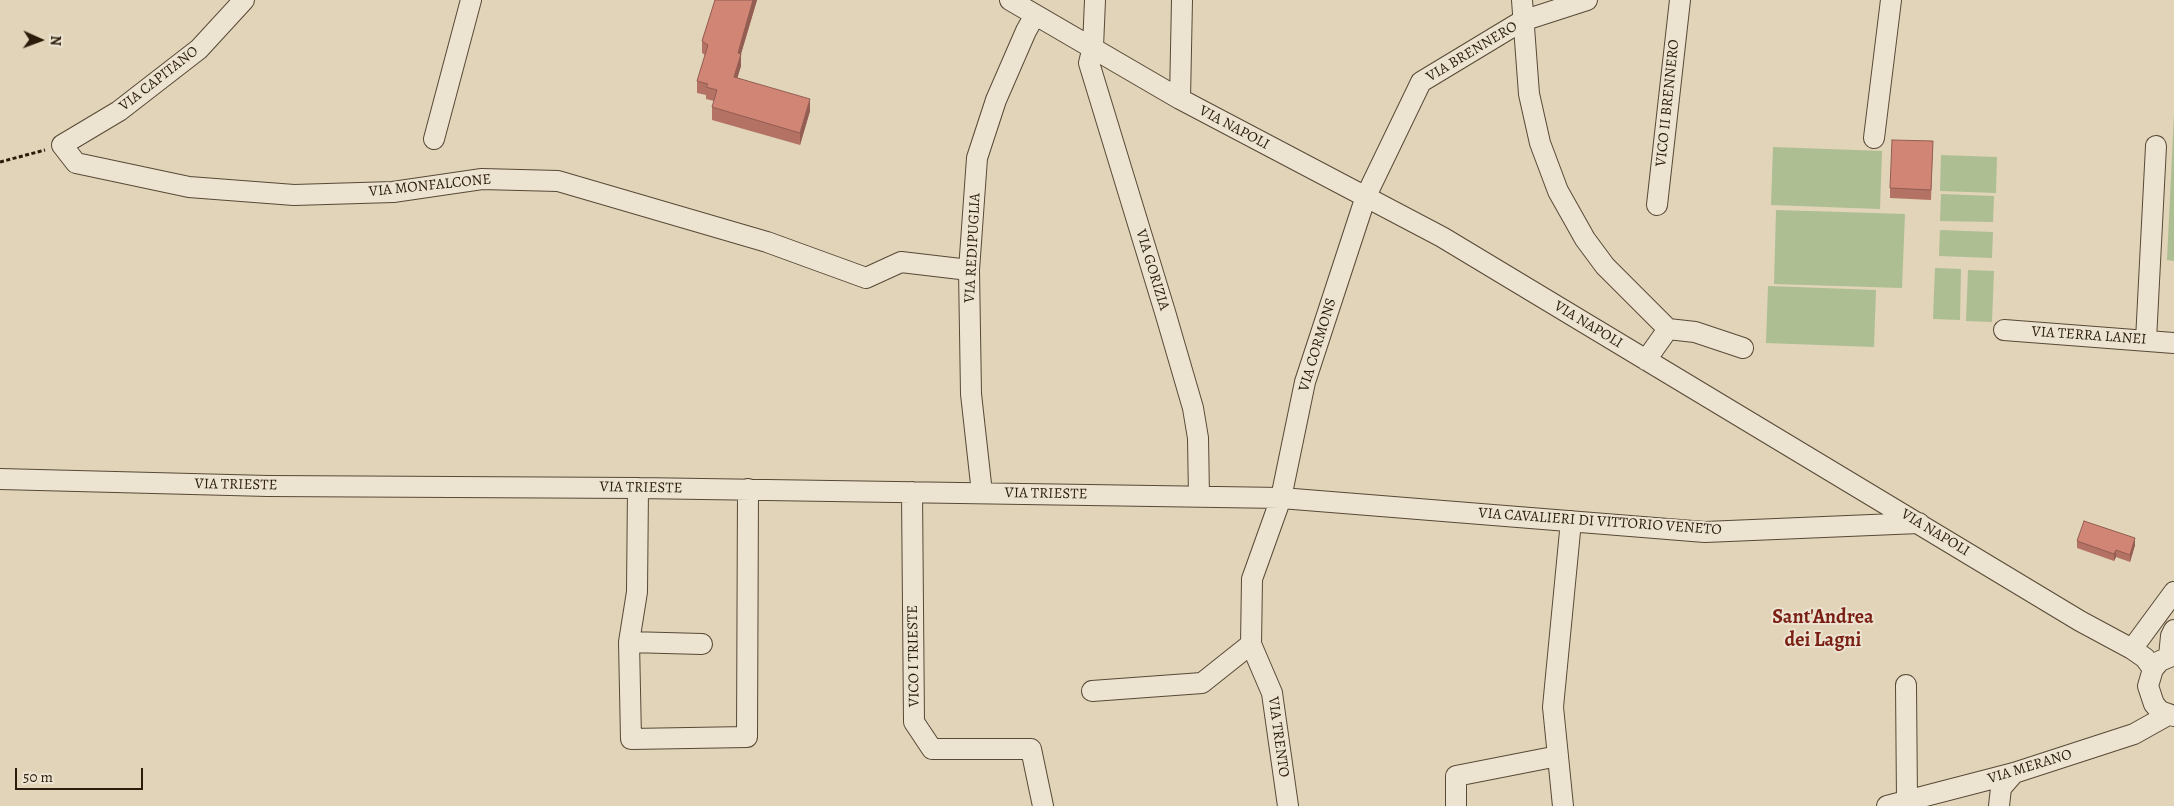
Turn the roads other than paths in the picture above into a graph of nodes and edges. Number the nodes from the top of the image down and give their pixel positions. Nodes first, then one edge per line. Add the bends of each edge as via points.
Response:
1 (244, 0) edge
2 (471, 0) edge
3 (1010, 0) edge
4 (1095, 0) edge
5 (1182, 0) edge
6 (1522, 0) edge
7 (1587, 0) edge
8 (1680, 0) edge
9 (1891, 0) edge
10 (1036, 15) junction
11 (1522, 21) junction
12 (1093, 47) junction
13 (1180, 99) junction
14 (1874, 138) dead end
15 (434, 139) dead end
16 (62, 145) joint
17 (2156, 146) dead end
18 (1366, 196) junction
19 (1657, 205) dead end
20 (969, 270) junction
21 (1668, 328) junction
22 (2004, 330) dead end
23 (2146, 340) junction
24 (2174, 343) edge
25 (1743, 348) dead end
26 (1646, 360) junction
27 (0, 479) edge
28 (638, 488) junction
29 (748, 489) junction
30 (912, 492) junction
31 (982, 493) junction
32 (1198, 496) junction
33 (1281, 498) junction
34 (1571, 521) junction
35 (1919, 523) junction
36 (2174, 592) edge
37 (2151, 624) junction
38 (2174, 630) edge
39 (630, 642) junction
40 (702, 644) dead end
41 (1251, 644) junction
42 (2132, 649) junction
43 (2172, 655) edge
44 (2153, 669) junction
45 (1906, 685) dead end
46 (1092, 691) dead end
47 (2171, 716) edge
48 (1558, 756) junction
49 (2014, 773) junction
50 (1907, 801) junction
51 (1043, 806) edge
52 (1288, 806) edge
53 (1456, 806) edge
54 (1563, 806) edge
55 (1887, 806) edge
56 (2000, 806) edge

1 - 16 street, VIA CAPITANO via 199,49 119,112
2 - 15 street
3 - 10 street, VIA NAPOLI
4 - 12 street, VIA GORIZIA
5 - 13 street
6 - 11 street
7 - 11 street, VIA BRENNERO
8 - 19 street, VICO II BRENNERO
9 - 14 street
10 - 12 street, VIA NAPOLI
10 - 20 street, VIA REDIPUGLIA via 996,100 978,158
11 - 18 street, VIA BRENNERO via 1421,82
11 - 21 street via 1529,94 1540,144 1558,190 1584,239 1605,266
12 - 13 street, VIA NAPOLI
12 - 32 street, VIA GORIZIA via 1088,63 1192,408 1198,438
13 - 18 street, VIA NAPOLI
16 - 20 street, VIA MONFALCONE via 76,163 189,187 294,195 393,192 482,179 558,181 767,242 866,278 902,262
17 - 23 street
18 - 26 street, VIA NAPOLI via 1442,237
18 - 33 street, VIA CORMONS via 1305,382
20 - 31 street, VIA REDIPUGLIA via 972,394
21 - 25 street via 1695,332
21 - 26 street
22 - 23 street, VIA TERRA LANEI
23 - 24 street, VIA TERRA LANEI
26 - 35 street, VIA NAPOLI
27 - 28 street, VIA TRIESTE via 268,486
28 - 29 street, VIA TRIESTE
28 - 39 street via 637,592
29 - 30 street, VIA TRIESTE
29 - 39 street via 747,737 631,739
30 - 31 street, VIA TRIESTE
30 - 51 street, VICO I TRIESTE via 914,722 932,749 1031,749
31 - 32 street, VIA TRIESTE
32 - 33 street, VIA TRIESTE
33 - 34 street, VIA CAVALIERI DI VITTORIO VENETO
33 - 41 street, VIA TRENTO via 1252,578
34 - 35 street, VIA CAVALIERI DI VITTORIO VENETO via 1704,532
34 - 48 street via 1553,707
35 - 42 street, VIA NAPOLI
36 - 37 street
37 - 42 street
37 - 44 street via 2148,639
38 - 43 street via 2171,636
39 - 40 street
41 - 46 street via 1202,684
41 - 52 street, VIA TRENTO via 1272,693
42 - 44 street, VIA NAPOLI
43 - 44 street
44 - 47 street via 2148,686 2150,696 2160,710
45 - 50 street
47 - 49 street, VIA MERANO via 2134,734
48 - 53 street via 1456,776
48 - 54 street
49 - 50 street, VIA MERANO
49 - 56 street via 2000,788
50 - 55 street, VIA MERANO

